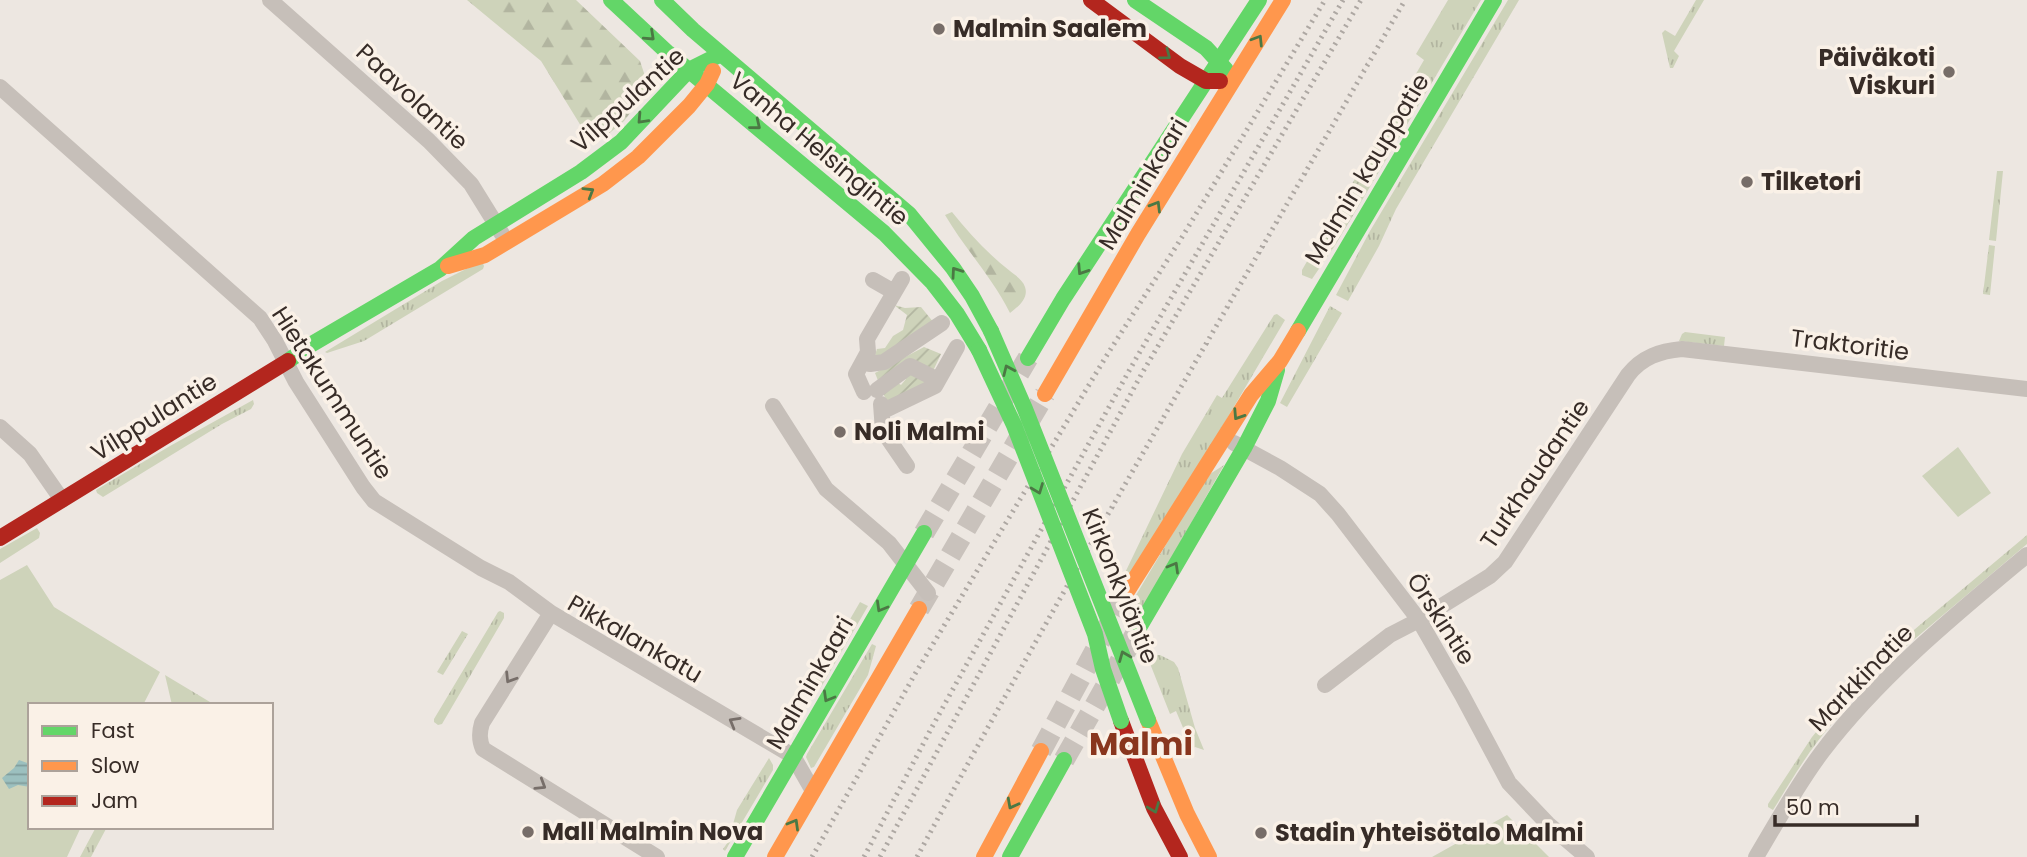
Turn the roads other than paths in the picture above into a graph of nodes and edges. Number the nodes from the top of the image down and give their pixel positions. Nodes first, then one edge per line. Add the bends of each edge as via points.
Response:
1 (270, 0) edge
2 (611, 0) edge
3 (662, 0) edge
4 (1091, 0) edge
5 (1135, 0) edge
6 (1259, 0) edge
7 (1283, 0) edge
8 (1494, 0) edge
9 (721, 54) junction
10 (1219, 59) junction
11 (690, 70) junction
12 (1206, 81) junction
13 (1232, 81) junction
14 (707, 84) junction
15 (0, 87) edge
16 (497, 223) junction
17 (506, 242) junction
18 (440, 269) junction
19 (873, 280) dead end
20 (942, 323) dead end
21 (990, 331) joint
22 (957, 347) dead end
23 (979, 350) joint
24 (1667, 350) joint
25 (1028, 358) tunnel mouth
26 (1280, 361) junction
27 (287, 362) junction
28 (938, 380) junction
29 (874, 385) junction
30 (2027, 390) edge
31 (1045, 394) tunnel mouth
32 (773, 406) dead end
33 (0, 427) edge
34 (1224, 437) junction
35 (1244, 449) junction
36 (907, 466) dead end
37 (62, 500) junction
38 (924, 533) tunnel mouth
39 (0, 538) edge
40 (2027, 555) edge
41 (906, 564) junction
42 (928, 593) dead end
43 (1126, 593) tunnel mouth
44 (919, 609) tunnel mouth
45 (551, 613) junction
46 (1419, 620) junction
47 (1140, 626) tunnel mouth
48 (1325, 685) dead end
49 (1041, 751) tunnel mouth
50 (793, 756) junction
51 (1064, 760) tunnel mouth
52 (813, 791) junction
53 (657, 857) edge
54 (736, 857) edge
55 (775, 857) edge
56 (984, 857) edge
57 (1010, 857) edge
58 (1179, 857) edge
59 (1209, 857) edge
60 (1587, 857) edge
61 (1756, 857) edge

1 - 16 street, Paavolantie via 429,141 471,184
2 -> 11 main road, Vanha Helsingintie
3 - 9 main road, Vanha Helsingintie
4 -> 12 main road
5 - 10 main road
6 - 10 main road, Malminkaari
13 -> 7 main road, Malminkaari
8 - 26 main road, Malmin kauppatie
9 - 11 main road, Vilppulantie
9 - 14 main road, Vilppulantie
21 -> 9 main road, Vanha Helsingintie via 953,268 909,214
10 - 12 main road, Malminkaari
10 - 13 main road
11 - 14 main road, Vanha Helsingintie
11 -> 16 main road, Vilppulantie via 621,142
12 - 13 main road
12 -> 25 main road, Malminkaari
31 -> 13 main road, Malminkaari
17 -> 14 main road, Vilppulantie via 603,184 638,157
14 -> 23 main road, Vanha Helsingintie via 921,268
15 - 27 street, Hietakummuntie via 260,318
16 - 17 street, Paavolantie
16 - 18 main road, Vilppulantie
17 - 18 main road, Vilppulantie via 485,255
18 - 27 main road, Vilppulantie
19 - 29 street via 898,285 866,339
20 - 29 street via 884,362
59 -> 21 main road, Kirkonkyläntie, bridge via 1159,747
22 - 28 street
23 -> 58 main road, Kirkonkyläntie, bridge via 1014,425 1095,634 1108,684 1157,815
24 - 30 street, Traktoritie
24 - 46 street, Turkhaudantie via 1634,367 1505,562
26 -> 34 main road, Malmin kauppatie
26 - 35 main road, Malmin kauppatie via 1268,401
27 - 37 main road, Vilppulantie
27 - 45 street, Hietakummuntie via 374,501 509,582
28 - 29 street via 934,386
28 - 29 street via 911,366
29 - 36 street via 883,431
32 - 41 street via 826,489 889,543
33 - 37 street via 30,454
34 - 35 street, Örskintie
34 - 43 main road, Malmin kauppatie
35 - 46 street, Örskintie via 1320,494
47 -> 35 main road, Malmin kauppatie
37 - 39 main road, Vilppulantie
38 - 41 main road, Malminkaari
40 - 61 street, Markkinatie via 1904,661 1835,736
41 - 42 street
41 -> 50 main road, Malminkaari
44 - 52 main road
50 -> 45 street, Pikkalankatu
45 -> 53 street, Pikkalankatu via 482,723 483,749
46 - 48 street, Turkhaudantie via 1390,635
46 - 60 street, Örskintie via 1509,783
49 -> 56 main road
50 - 52 street, Pikkalankatu
50 - 54 main road, Malminkaari
51 - 57 main road
55 -> 52 main road

